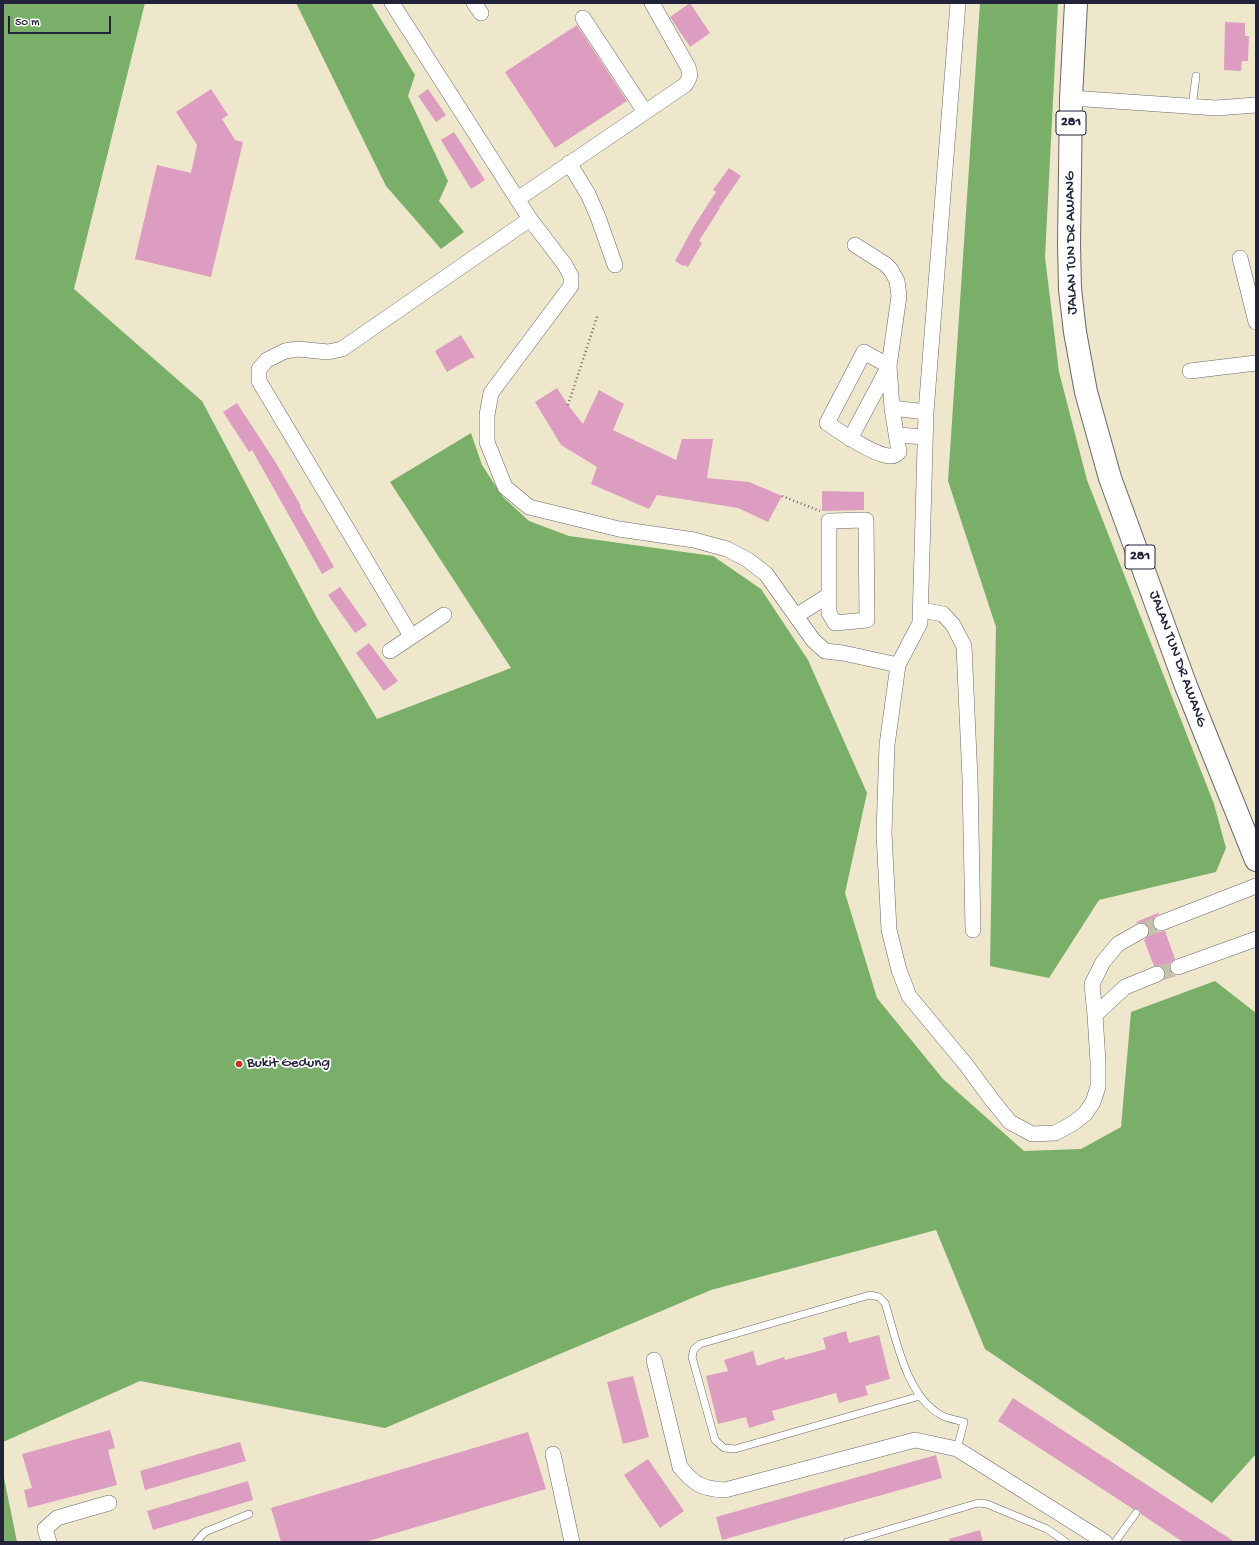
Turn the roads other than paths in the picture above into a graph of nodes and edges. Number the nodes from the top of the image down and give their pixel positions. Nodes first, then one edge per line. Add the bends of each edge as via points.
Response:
1 (392, 3) edge
2 (652, 3) edge
3 (958, 3) edge
4 (1076, 3) edge
5 (583, 18) dead end
6 (1196, 76) dead end
7 (1071, 98) junction
8 (1256, 105) edge
9 (1192, 107) junction
10 (645, 112) junction
11 (569, 163) junction
12 (518, 198) junction
13 (530, 219) junction
14 (855, 245) dead end
15 (1240, 258) dead end
16 (615, 265) dead end
17 (1256, 322) edge
18 (1256, 363) edge
19 (889, 366) junction
20 (1190, 371) dead end
21 (892, 408) junction
22 (926, 412) junction
23 (897, 435) junction
24 (925, 437) junction
25 (850, 440) junction
26 (829, 595) junction
27 (921, 610) junction
28 (444, 614) dead end
29 (796, 616) junction
30 (411, 636) junction
31 (390, 651) dead end
32 (898, 665) junction
33 (1256, 860) edge
34 (1256, 886) edge
35 (1161, 923) tunnel mouth
36 (973, 930) dead end
37 (1140, 931) tunnel mouth
38 (1256, 939) edge
39 (1178, 967) tunnel mouth
40 (1158, 974) tunnel mouth
41 (1095, 1015) junction
42 (654, 1360) dead end
43 (920, 1396) junction
44 (956, 1449) junction
45 (553, 1454) dead end
46 (109, 1503) dead end
47 (1136, 1513) dead end
48 (249, 1514) dead end
49 (49, 1542) edge
50 (196, 1542) edge
51 (572, 1542) edge
52 (847, 1542) edge
53 (1066, 1542) edge
54 (1104, 1542) edge
55 (1115, 1542) edge

1 - 12 street
2 - 10 street via 690,73 690,79
3 - 22 street
4 - 7 main road, JALAN TUN DR AWANG / 281
5 - 10 street
6 - 9 lane
7 - 9 street
7 - 33 main road, JALAN TUN DR AWANG / 281 via 1070,289 1086,392 1113,485 1186,686
8 - 9 street
10 - 11 street
11 - 12 street
11 - 16 street via 598,216
12 - 13 street
13 - 29 street via 565,265 571,276 571,286 491,393 486,442 505,487 529,507 619,529 694,540 727,549 748,560 766,574
13 - 30 street via 342,349 328,352 285,351 267,360 259,369 259,382
14 - 19 street via 885,264 897,281 899,296
15 - 17 street
18 - 20 street
19 - 21 street
19 - 25 street
19 - 25 street via 864,352 827,423
21 - 22 street
21 - 23 street
22 - 24 street
23 - 24 street
23 - 25 street via 900,452 890,457
24 - 27 street
26 - 26 street via 829,613 835,623 867,620 866,520 829,521
26 - 29 street
27 - 32 street via 920,622
27 - 36 street via 943,614 956,629 964,646
28 - 30 street
29 - 32 street via 813,640 825,651
30 - 31 street
32 - 41 street via 887,745 884,833 890,930 898,970 909,996 968,1066 1010,1122 1032,1134 1055,1133 1085,1114 1093,1102 1098,1087
34 - 35 street
37 - 41 street via 1118,944 1102,962 1092,984
38 - 39 street
40 - 41 street via 1125,987
42 - 44 street via 680,1467 698,1485 710,1490 725,1490 915,1440
43 - 43 lane via 908,1376 884,1303 879,1297 870,1295 700,1344 694,1349 692,1357 715,1440 724,1448 735,1449
43 - 44 lane via 941,1415 964,1422
44 - 54 street
45 - 51 street
46 - 49 street via 57,1518 45,1529
47 - 55 lane
48 - 50 lane via 205,1532
52 - 53 lane via 978,1503 987,1504 1047,1529

